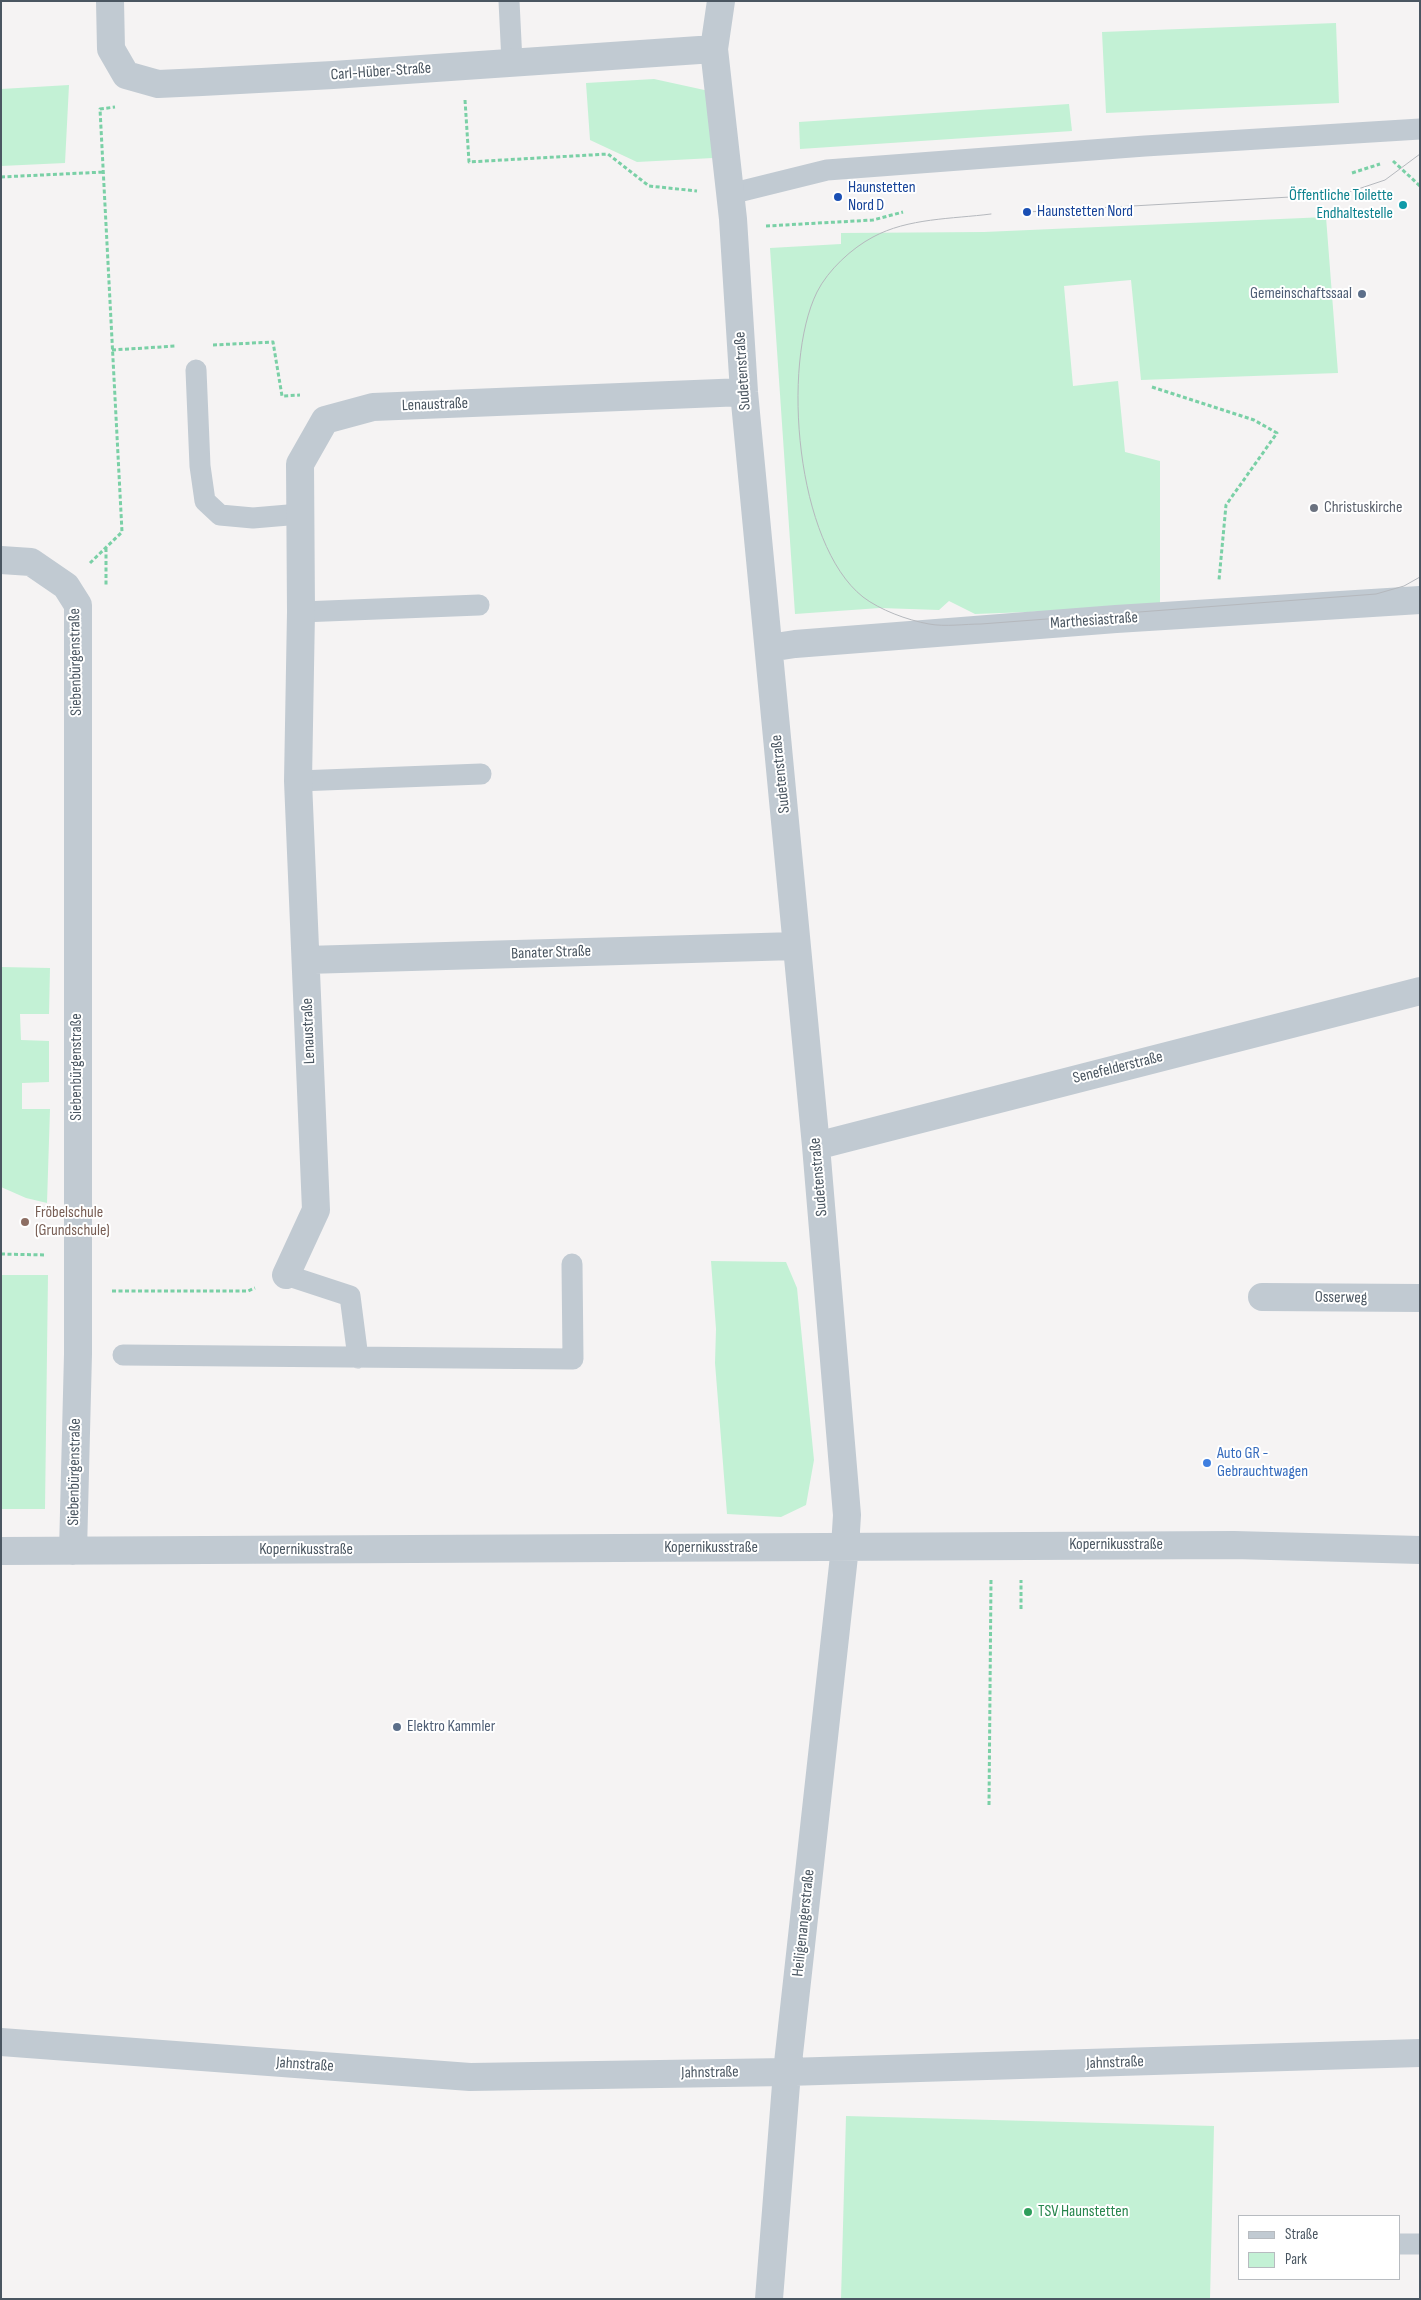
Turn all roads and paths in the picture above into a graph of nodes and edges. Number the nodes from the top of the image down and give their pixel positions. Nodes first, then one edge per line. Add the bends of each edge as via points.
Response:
1 (110, 1) edge
2 (509, 1) edge
3 (721, 1) edge
4 (714, 48) junction
5 (512, 62) junction
6 (463, 66) junction
7 (126, 74) junction
8 (1420, 129) edge
9 (1384, 161) dead end
10 (104, 172) junction
11 (1352, 174) dead end
12 (1, 177) edge
13 (730, 194) junction
14 (903, 212) dead end
15 (761, 227) dead end
16 (207, 345) dead end
17 (178, 346) dead end
18 (112, 350) junction
19 (196, 370) dead end
20 (1152, 386) dead end
21 (744, 392) junction
22 (325, 420) junction
23 (300, 514) junction
24 (1, 560) edge
25 (1219, 582) dead end
26 (66, 586) junction
27 (1420, 600) edge
28 (479, 605) dead end
29 (301, 612) junction
30 (769, 648) junction
31 (482, 774) dead end
32 (298, 781) junction
33 (796, 946) junction
34 (306, 960) junction
35 (1420, 991) edge
36 (816, 1146) junction
37 (1, 1254) edge
38 (78, 1256) junction
39 (572, 1264) dead end
40 (286, 1275) junction
41 (78, 1291) junction
42 (1262, 1297) dead end
43 (1420, 1298) edge
44 (123, 1355) dead end
45 (358, 1358) junction
46 (991, 1546) junction
47 (845, 1547) junction
48 (1420, 1550) edge
49 (1, 1551) edge
50 (73, 1551) junction
51 (989, 1805) dead end
52 (1, 2042) edge
53 (1420, 2053) edge
54 (787, 2072) junction
55 (1401, 2244) edge
56 (1420, 2244) edge
57 (769, 2299) edge

1 - 7 street via 111,49
2 - 5 lane
3 - 4 street, Sudetenstraße
4 - 5 street, Carl-Hüber-Straße
4 - 13 street, Sudetenstraße
5 - 6 street, Carl-Hüber-Straße
6 - 7 street, Carl-Hüber-Straße via 158,84
6 - 13 path via 469,162 608,154 649,186
7 - 10 path via 127,106 100,109
8 - 13 lane via 827,170
9 - 11 path
10 - 12 path
10 - 18 path
13 - 21 street, Sudetenstraße
14 - 15 path via 873,220
16 - 22 path via 273,342 282,396 314,395
17 - 18 path
18 - 26 path via 122,532
19 - 23 lane via 200,466 205,501 220,515 253,518
20 - 25 path via 1254,420 1277,434 1226,504
21 - 22 street, Lenaustraße via 373,408
21 - 30 street, Sudetenstraße
22 - 23 street, Lenaustraße via 300,464
23 - 29 street, Lenaustraße
24 - 26 street via 31,562
26 - 38 street, Siebenbürgenstraße via 78,605
27 - 30 street, Marthesiastraße via 1116,619
28 - 29 lane
29 - 32 street, Lenaustraße
30 - 33 street, Sudetenstraße
31 - 32 lane
32 - 34 street, Lenaustraße
33 - 34 street, Banater Straße
33 - 36 street, Sudetenstraße
34 - 40 street, Lenaustraße via 316,1210
35 - 36 street, Senefelderstraße
36 - 47 street, Sudetenstraße via 847,1515
37 - 38 path
38 - 41 street, Siebenbürgenstraße
39 - 45 lane via 573,1359
40 - 41 path via 248,1291
40 - 45 lane via 350,1296
41 - 50 street, Siebenbürgenstraße
42 - 43 street, Osserweg
44 - 45 lane
46 - 47 street, Kopernikusstraße
46 - 48 street, Kopernikusstraße via 1234,1545
46 - 51 path
47 - 50 street, Kopernikusstraße
47 - 54 street, Heiligenangerstraße
49 - 50 street, Kopernikusstraße
52 - 54 street, Jahnstraße via 470,2077
53 - 54 street, Jahnstraße
54 - 57 street, Heiligenangerstraße
55 - 56 lane

